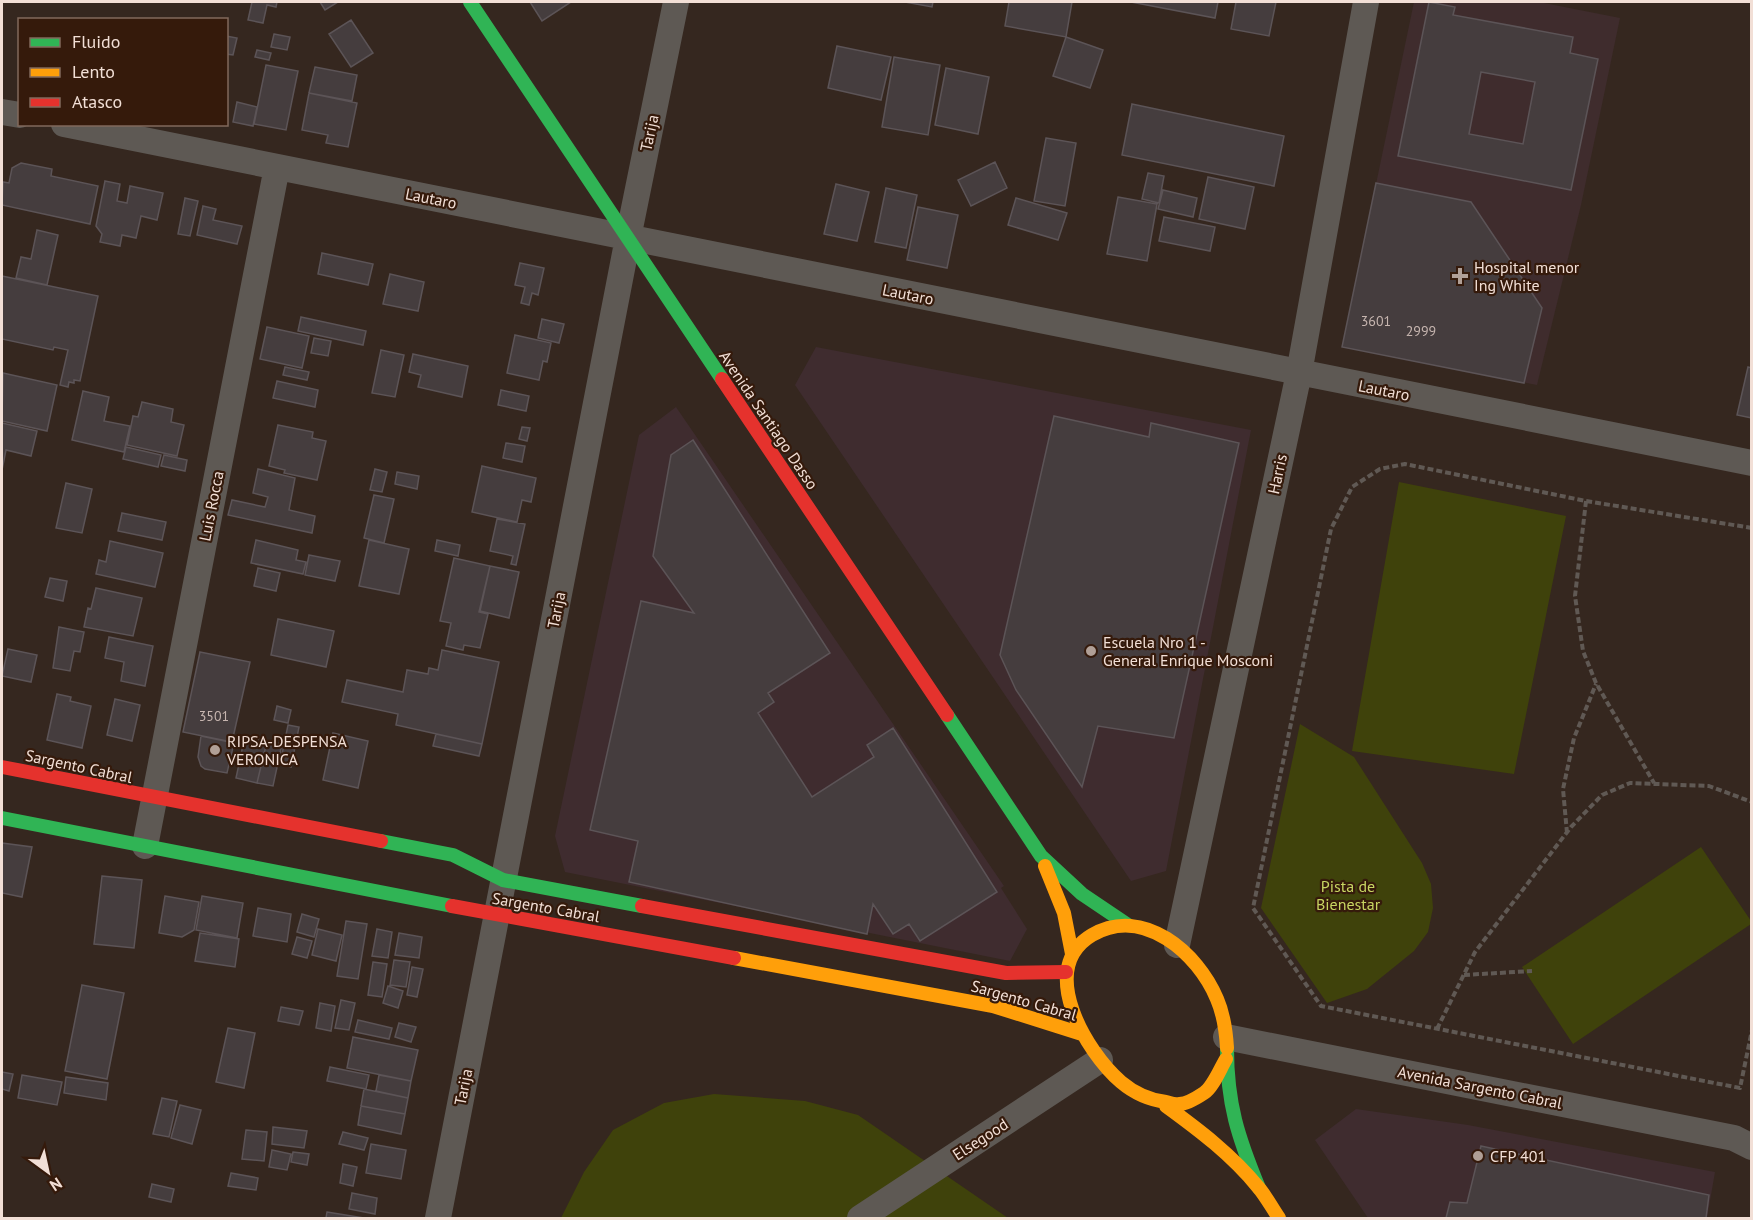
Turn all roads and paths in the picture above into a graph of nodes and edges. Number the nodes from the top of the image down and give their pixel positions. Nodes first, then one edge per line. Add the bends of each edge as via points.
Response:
1 (470, 2) edge
2 (676, 2) edge
3 (1366, 2) edge
4 (2, 112) edge
5 (18, 116) edge
6 (74, 126) edge
7 (277, 167) junction
8 (628, 238) junction
9 (1299, 373) junction
10 (1752, 463) edge
11 (1586, 501) junction
12 (1752, 528) edge
13 (1596, 683) junction
14 (2, 767) edge
15 (1654, 784) junction
16 (154, 798) junction
17 (1752, 802) edge
18 (2, 818) edge
19 (1567, 834) junction
20 (145, 846) junction
21 (1041, 856) junction
22 (503, 880) junction
23 (497, 915) junction
24 (1128, 925) junction
25 (1177, 945) junction
26 (1072, 954) junction
27 (1532, 971) dead end
28 (1066, 972) junction
29 (1464, 975) junction
30 (1437, 1029) junction
31 (1752, 1030) edge
32 (1082, 1034) junction
33 (1226, 1048) junction
34 (1100, 1060) junction
35 (1166, 1106) junction
36 (1743, 1142) edge
37 (1258, 1188) junction
38 (438, 1218) edge
39 (860, 1218) edge
40 (1279, 1218) edge

1 - 8 street, Avenida Santiago Dasso
2 - 8 street, Tarija
3 - 9 street, Harris
4 - 5 street
6 - 7 street, Lautaro
7 - 8 street, Lautaro
7 - 16 street, Luis Rocca
8 - 9 street, Lautaro
8 - 21 street, Avenida Santiago Dasso
8 - 22 street, Tarija
9 - 10 street, Lautaro
9 - 25 street, Harris
11 - 12 path
11 - 13 path via 1575,596 1582,651
11 - 30 path via 1405,464 1380,469 1352,487 1332,529 1253,908 1321,1006
13 - 15 path
13 - 19 path via 1574,738 1563,789
14 - 16 street, Sargento Cabral
15 - 17 path via 1708,786
15 - 19 path via 1630,783 1602,795
16 - 20 street, Luis Rocca
16 - 22 street, Sargento Cabral via 453,855
18 - 20 street, Sargento Cabral
19 - 29 path via 1475,952
20 - 23 street, Sargento Cabral
21 - 24 street, Avenida Santiago Dasso via 1084,897
21 - 26 street, Avenida Santiago Dasso via 1064,913
22 - 23 street, Tarija
22 - 28 street, Sargento Cabral via 1006,973
23 - 32 street, Sargento Cabral via 993,1006
23 - 38 street, Tarija
24 - 25 street, Avenida Santiago Dasso via 1164,935
24 - 26 street, Avenida Santiago Dasso via 1098,931
25 - 33 street, Avenida Santiago Dasso via 1211,988 1223,1014
26 - 28 street, Avenida Santiago Dasso
27 - 29 path
28 - 32 street, Avenida Santiago Dasso via 1066,989
29 - 30 path
30 - 31 path via 1740,1088
32 - 34 street, Avenida Santiago Dasso
33 - 35 street via 1219,1078 1205,1093 1186,1103
33 - 36 street, Avenida Sargento Cabral
33 - 37 street, Avenida Santiago Dasso via 1234,1122
34 - 35 street, Avenida Santiago Dasso via 1130,1089
34 - 39 street, Elsegood
35 - 37 street, Avenida Santiago Dasso via 1209,1139
37 - 40 street, Avenida Santiago Dasso

